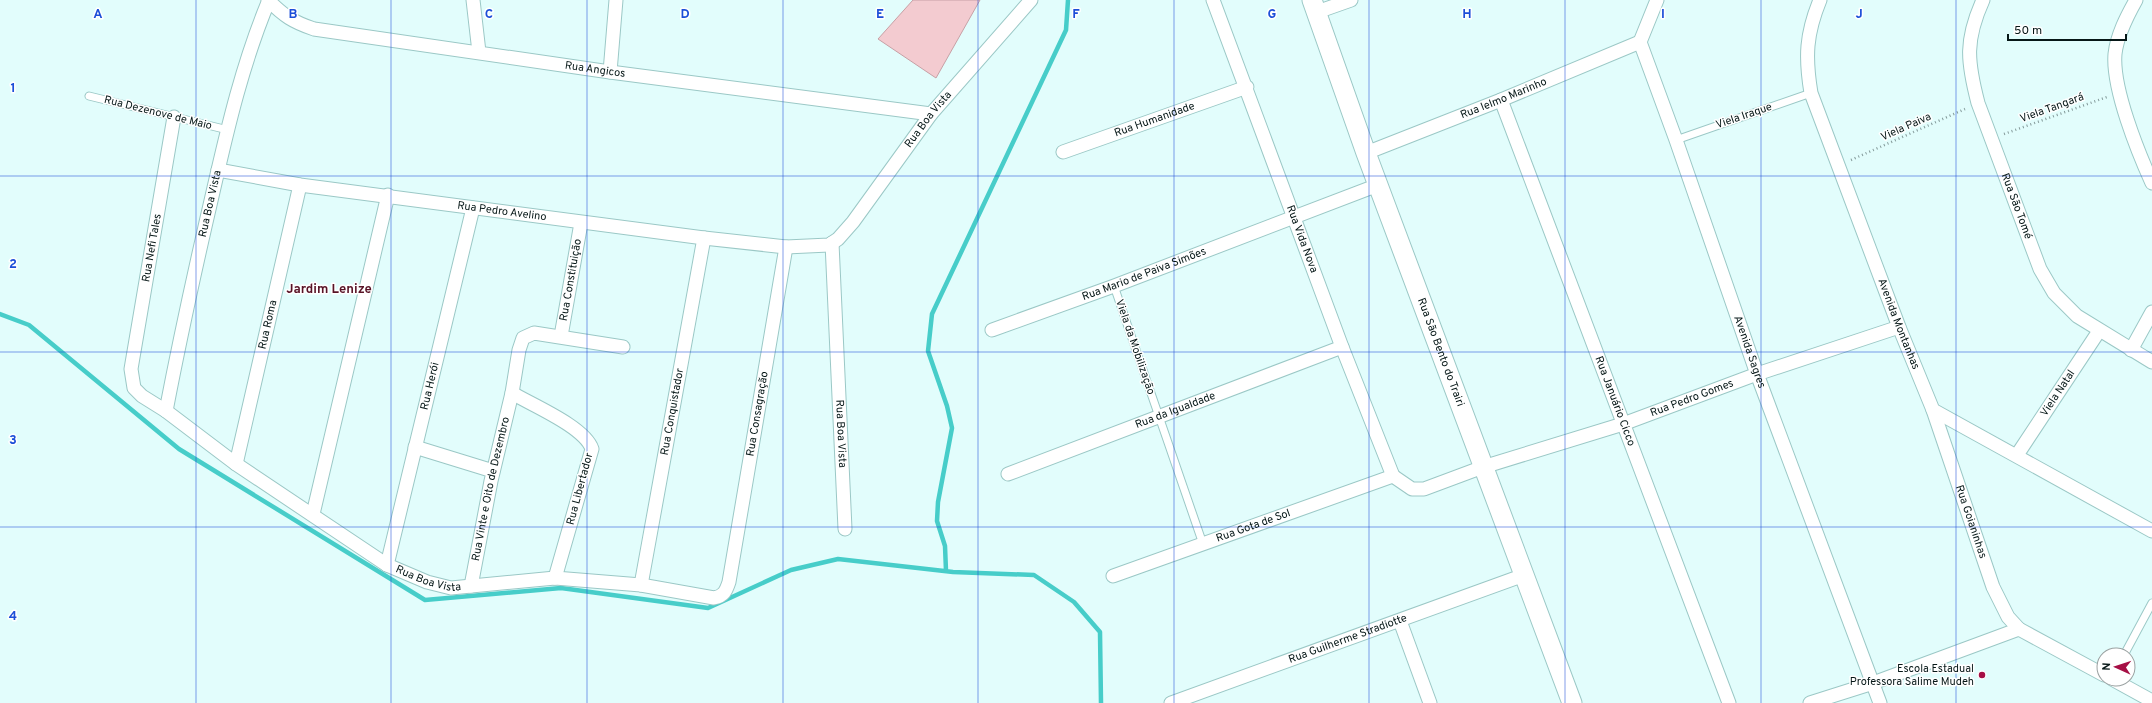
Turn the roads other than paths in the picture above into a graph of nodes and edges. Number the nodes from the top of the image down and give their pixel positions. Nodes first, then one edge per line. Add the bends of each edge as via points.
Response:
1 (269, 0) edge
2 (473, 0) edge
3 (616, 0) edge
4 (1031, 0) edge
5 (1213, 0) edge
6 (1351, 0) edge
7 (1657, 0) edge
8 (1820, 0) edge
9 (1983, 0) edge
10 (2136, 0) edge
11 (1314, 6) edge
12 (1640, 42) junction
13 (479, 52) junction
14 (610, 72) junction
15 (1247, 87) junction
16 (1811, 93) junction
17 (89, 96) dead end
18 (1501, 100) junction
19 (931, 114) junction
20 (174, 117) junction
21 (228, 130) junction
22 (1676, 140) junction
23 (1063, 152) dead end
24 (1366, 153) junction
25 (218, 170) junction
26 (2152, 183) edge
27 (300, 185) junction
28 (1378, 185) junction
29 (388, 195) junction
30 (473, 208) junction
31 (1295, 217) junction
32 (581, 223) junction
33 (704, 238) junction
34 (832, 243) junction
35 (786, 247) junction
36 (1114, 286) junction
37 (2152, 312) edge
38 (1899, 327) junction
39 (992, 330) dead end
40 (2099, 331) junction
41 (561, 336) junction
42 (624, 347) dead end
43 (1342, 347) junction
44 (2131, 350) junction
45 (2152, 362) edge
46 (1757, 374) junction
47 (131, 379) joint
48 (512, 393) junction
49 (1933, 410) junction
50 (166, 412) junction
51 (1159, 417) junction
52 (1623, 424) junction
53 (415, 447) junction
54 (2017, 455) junction
55 (236, 464) junction
56 (1484, 467) junction
57 (493, 471) junction
58 (1008, 474) dead end
59 (1393, 476) junction
60 (313, 514) junction
61 (845, 529) dead end
62 (2152, 531) edge
63 (1203, 544) junction
64 (387, 565) junction
65 (1524, 575) junction
66 (1113, 576) dead end
67 (555, 578) junction
68 (729, 582) joint
69 (642, 585) junction
70 (471, 586) junction
71 (2152, 603) edge
72 (1400, 621) junction
73 (2019, 629) junction
74 (2128, 647) edge
75 (2096, 671) edge
76 (1873, 683) junction
77 (2127, 687) edge
78 (2152, 701) edge
79 (1171, 703) edge
80 (1430, 703) edge
81 (1572, 703) edge
82 (1729, 703) edge
83 (1810, 703) edge
84 (1880, 703) edge

1 - 13 street, Rua Angicos via 295,23 314,29
1 - 21 street, Rua Boa Vista via 239,81
2 - 13 street
3 - 14 street
4 - 19 street, Rua Boa Vista
5 - 15 street, Rua Vida Nova
6 - 11 street
7 - 12 street
8 - 16 street, Avenida Montanhas via 1808,36 1806,64
9 - 40 street, Rua São Tomé via 1972,28 1968,49 1978,103 2040,269 2054,293 2077,316
10 - 26 street via 2120,34 2114,68 2119,93
11 - 24 street, Rua São Bento do Trairi
12 - 18 street, Rua Ielmo Marinho
12 - 22 street, Avenida Sagres
13 - 14 street, Rua Angicos
14 - 19 street, Rua Angicos
15 - 23 street, Rua Humanidade
15 - 31 street, Rua Vida Nova
16 - 22 lane, Viela Iraque
16 - 38 street, Avenida Montanhas
17 - 20 lane, Rua Dezenove de Maio
18 - 24 street, Rua Ielmo Marinho
18 - 52 street, Rua Januário Cicco
19 - 34 street, Rua Boa Vista via 854,222
20 - 21 lane, Rua Dezenove de Maio
20 - 47 street, Rua Nefi Tales
21 - 25 street, Rua Boa Vista
22 - 46 street, Avenida Sagres
24 - 28 street, Rua São Bento do Trairi
25 - 27 street, Rua Pedro Avelino
25 - 50 street, Rua Boa Vista via 187,301
27 - 29 street, Rua Pedro Avelino
27 - 55 street, Rua Roma
28 - 31 street, Rua Mario de Paiva Simões
28 - 56 street, Rua São Bento do Trairi
29 - 30 street, Rua Pedro Avelino
29 - 60 street
30 - 32 street, Rua Pedro Avelino
30 - 53 street, Rua Herói
31 - 36 street, Rua Mario de Paiva Simões
31 - 43 street, Rua Vida Nova
32 - 33 street, Rua Pedro Avelino
32 - 41 street, Rua Constituição
33 - 35 street, Rua Pedro Avelino
33 - 69 street, Rua Conquistador
34 - 35 street
34 - 61 street, Rua Boa Vista
35 - 68 street, Rua Consagração
36 - 39 street, Rua Mario de Paiva Simões
36 - 51 lane, Viela da Mobilização
37 - 44 street
38 - 46 street, Rua Pedro Gomes
38 - 49 street, Avenida Montanhas
40 - 44 street, Rua São Tomé
40 - 54 street, Viela Natal
41 - 42 street
41 - 48 street, Rua Vinte e Oito de Dezembro via 534,333 523,338 518,350
43 - 51 street, Rua da Igualdade
43 - 59 street, Rua Vida Nova
44 - 45 street, Rua São Tomé
46 - 52 street, Rua Pedro Gomes
46 - 76 street, Avenida Sagres
47 - 50 street, Rua Boa Vista via 134,388 142,396
48 - 57 street, Rua Vinte e Oito de Dezembro
48 - 67 street, Rua Libertador via 575,429 586,437 592,449
49 - 54 street
49 - 73 street, Rua Goianinhas via 1993,587 2008,617
50 - 55 street, Rua Boa Vista
51 - 58 street, Rua da Igualdade
51 - 63 lane, Viela da Mobilização
52 - 56 street, Rua Pedro Gomes
52 - 82 street, Rua Januário Cicco
53 - 57 street
53 - 64 street, Rua Herói
54 - 62 street
55 - 60 street, Rua Boa Vista
56 - 59 street, Rua Pedro Gomes via 1418,490 1412,489
56 - 65 street, Rua São Bento do Trairi
57 - 70 street, Rua Vinte e Oito de Dezembro
59 - 63 street, Rua Gota de Sol
60 - 64 street, Rua Boa Vista
63 - 66 street, Rua Gota de Sol
64 - 70 street, Rua Boa Vista via 427,582 450,588
65 - 72 street, Rua Guilherme Stradiotte
65 - 81 street, Rua São Bento do Trairi
67 - 69 street, Rua Boa Vista
67 - 70 street, Rua Boa Vista
68 - 69 street, Rua Boa Vista via 721,596 714,598
71 - 74 lane
72 - 79 street, Rua Guilherme Stradiotte
72 - 80 street
73 - 75 street
73 - 76 street
76 - 83 street
76 - 84 street, Avenida Sagres
77 - 78 street

